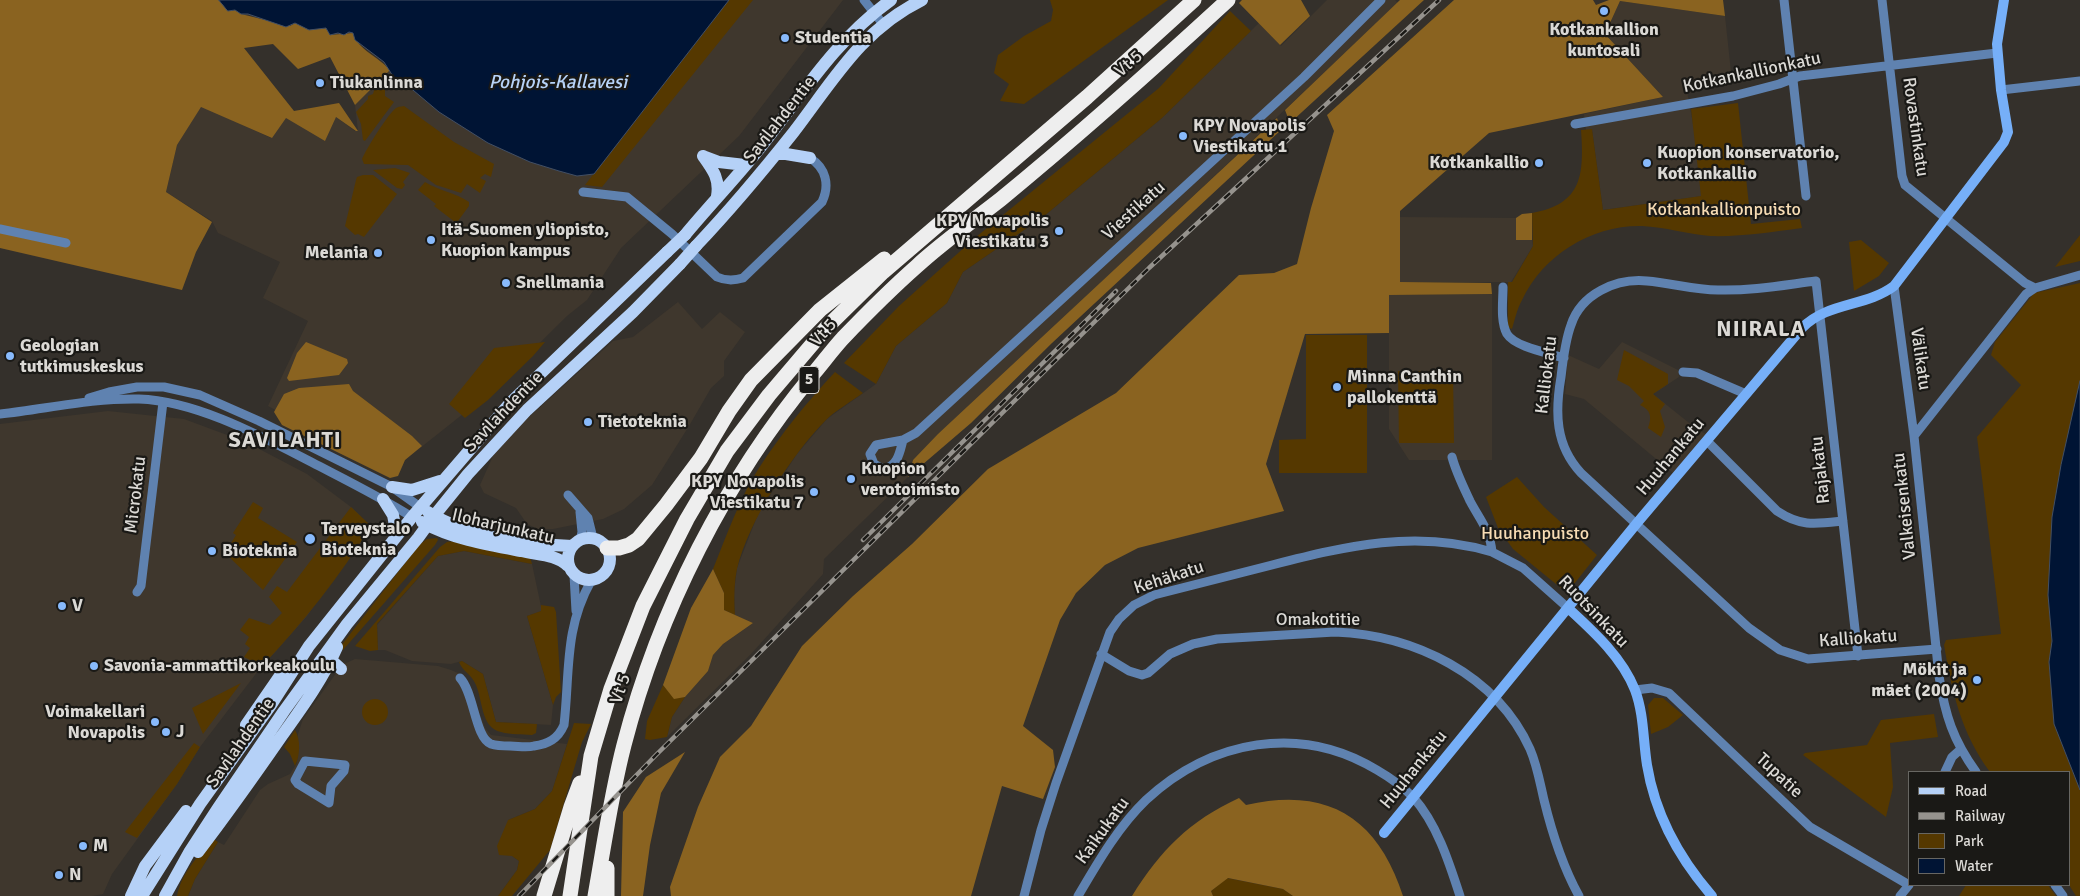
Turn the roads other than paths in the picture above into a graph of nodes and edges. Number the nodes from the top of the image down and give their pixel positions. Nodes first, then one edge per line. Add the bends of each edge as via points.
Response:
1 (864, 0) edge
2 (891, 0) edge
3 (922, 0) edge
4 (1194, 0) edge
5 (1228, 0) edge
6 (1382, 0) edge
7 (1784, 0) edge
8 (1882, 0) edge
9 (2004, 0) edge
10 (874, 12) junction
11 (883, 24) junction
12 (1997, 53) junction
13 (1890, 66) junction
14 (1794, 78) junction
15 (2080, 81) edge
16 (2001, 90) junction
17 (1574, 124) dead end
18 (792, 133) junction
19 (776, 154) junction
20 (810, 158) junction
21 (744, 165) junction
22 (583, 192) dead end
23 (717, 196) junction
24 (1806, 196) dead end
25 (1945, 219) junction
26 (0, 229) edge
27 (932, 229) junction
28 (66, 244) dead end
29 (2080, 275) edge
30 (1816, 280) joint
31 (1894, 286) junction
32 (1502, 288) dead end
33 (2035, 288) junction
34 (1820, 314) junction
35 (1564, 358) junction
36 (1683, 372) dead end
37 (1746, 394) junction
38 (163, 402) junction
39 (72, 403) junction
40 (0, 414) edge
41 (1914, 436) junction
42 (903, 440) dead end
43 (1707, 441) junction
44 (1452, 456) dead end
45 (442, 480) junction
46 (392, 487) junction
47 (568, 495) dead end
48 (383, 498) junction
49 (416, 512) junction
50 (431, 521) junction
51 (1842, 521) junction
52 (1637, 523) junction
53 (397, 536) junction
54 (582, 541) junction
55 (607, 548) junction
56 (1492, 552) junction
57 (571, 570) junction
58 (592, 581) junction
59 (137, 592) dead end
60 (1568, 608) junction
61 (576, 611) junction
62 (330, 617) junction
63 (347, 624) junction
64 (1937, 649) junction
65 (1101, 654) junction
66 (1858, 656) junction
67 (331, 660) junction
68 (341, 669) dead end
69 (460, 678) dead end
70 (1635, 690) junction
71 (1494, 697) junction
72 (1961, 749) junction
73 (591, 756) junction
74 (305, 761) joint
75 (1945, 771) edge
76 (1975, 771) edge
77 (616, 778) junction
78 (1412, 797) junction
79 (1384, 833) dead end
80 (179, 871) junction
81 (1908, 884) edge
82 (1908, 886) edge
83 (131, 896) edge
84 (142, 896) edge
85 (164, 896) edge
86 (544, 896) edge
87 (570, 896) edge
88 (595, 896) edge
89 (607, 896) edge
90 (1024, 896) edge
91 (1078, 896) edge
92 (1460, 896) edge
93 (1579, 896) edge
94 (1712, 896) edge
95 (1900, 896) edge

1 - 10 street
2 - 10 main road, Savilahdentie
3 - 11 main road, Savilahdentie
4 - 27 highway, Vt 5 / 5
5 - 77 highway, Vt 5 / 5 via 1010,191 917,265 841,340 778,417 732,488 680,587 648,668
6 - 42 street, Viestikatu via 1171,200 916,433
7 - 14 street
8 - 13 street, Rovastinkatu
9 - 12 street
10 - 11 street
10 - 21 main road, Savilahdentie via 828,59
11 - 18 main road, Savilahdentie via 848,58
12 - 13 street, Kotkankallionkatu
12 - 16 street
13 - 14 street, Kotkankallionkatu
13 - 25 street, Rovastinkatu via 1905,185
14 - 17 street, Kotkankallionkatu via 1742,94
14 - 24 street
15 - 16 street
16 - 25 street, Huuhankatu via 2007,136
18 - 19 main road, Savilahdentie
18 - 20 main road via 799,151
19 - 20 main road
19 - 50 main road, Savilahdentie, bridge via 729,212 680,264 527,410 468,474
20 - 22 street via 822,168 827,181 827,192 822,202 742,278 734,281 717,277 627,197
21 - 23 main road, Savilahdentie
21 - 23 main road via 703,156 717,179
23 - 45 main road, Savilahdentie, bridge via 685,235 510,402
25 - 31 street, Huuhankatu
25 - 33 street, Rovastinkatu
26 - 28 street
27 - 55 highway via 883,260 795,334 751,380 701,458 638,539 619,548
27 - 73 highway, Vt 5 / 5 via 826,328 727,451 687,519 643,606 611,689
29 - 33 street, Valkeisenkatu
30 - 34 street, Rajakatu
30 - 35 street, Kalliokatu via 1717,290 1632,280 1613,285 1597,292 1579,309 1570,326
31 - 34 street, Huuhankatu via 1869,300
31 - 41 street, Välikatu
32 - 35 street via 1503,321 1508,334 1518,343
33 - 41 street, Valkeisenkatu via 2026,294
34 - 37 street, Huuhankatu via 1802,328
34 - 51 street, Rajakatu
35 - 52 street, Kalliokatu via 1557,419 1566,452 1581,473
36 - 37 street via 1697,373
37 - 43 street, Huuhankatu
38 - 39 street via 138,399
38 - 48 street via 183,405 252,433
38 - 59 street, Microkatu via 141,586
39 - 40 street
39 - 46 street via 126,389 164,387 200,396 259,421
41 - 64 street, Valkeisenkatu
43 - 51 street via 1790,519 1816,524
43 - 52 street, Huuhankatu
44 - 56 street via 1471,503 1488,529
45 - 46 main road via 412,490
45 - 49 main road, Savilahdentie
46 - 49 street
47 - 54 street via 588,518
48 - 49 street
48 - 53 main road via 393,515
49 - 50 main road
49 - 53 main road, Savilahdentie
50 - 54 main road, Iloharjunkatu via 515,541
50 - 57 main road, Iloharjunkatu via 447,534 556,557
50 - 63 main road, Savilahdentie
51 - 66 street, Rajakatu
52 - 60 street, Huuhankatu
52 - 66 street, Kalliokatu via 1749,628 1780,650 1808,659
53 - 62 main road, Savilahdentie
54 - 55 main road via 599,540
54 - 57 main road via 567,559
55 - 58 main road via 611,561 609,567 601,578
56 - 60 street, Ruotsinkatu via 1523,568
56 - 65 street, Kehäkatu via 1429,541 1370,543 1154,596 1134,605 1119,618
57 - 58 main road via 583,580
57 - 61 street
58 - 61 street
60 - 70 street, Ruotsinkatu via 1609,649
60 - 71 street, Huuhankatu
61 - 69 street via 564,725 553,740 530,747 490,744 483,737 468,688
62 - 83 main road via 269,690 145,866
62 - 84 main road, Savilahdentie via 191,818
63 - 67 main road
63 - 80 main road, Savilahdentie via 248,762
64 - 66 street, Kalliokatu
64 - 72 street, Valkeisenkatu via 1944,710
65 - 71 street, Omakotitie via 1142,675 1170,654 1193,644 1217,639 1354,633 1397,641 1437,656
65 - 90 street, Kehäkatu via 1043,823
67 - 68 main road
67 - 80 main road via 226,816
70 - 81 street, Tupatie via 1658,689 1669,693 1810,827
70 - 94 street, Ruotsinkatu via 1647,765 1660,810 1680,854
71 - 78 street, Huuhankatu
71 - 93 street, Omakotitie via 1530,748 1557,843
72 - 75 street via 1952,757
72 - 76 street, Valkeisenkatu
73 - 86 highway via 571,807
73 - 87 highway, Vt 5 / 5
74 - 74 street via 296,777 297,782 330,803 331,786 345,765
77 - 88 highway, Vt 5 / 5
77 - 89 highway
78 - 79 street, Huuhankatu
78 - 91 street, Kaikukatu via 1382,773 1337,750 1292,742 1236,749 1192,768 1147,800 1120,831
78 - 92 street, Kaikukatu via 1440,842
80 - 85 main road, Savilahdentie
82 - 95 street

